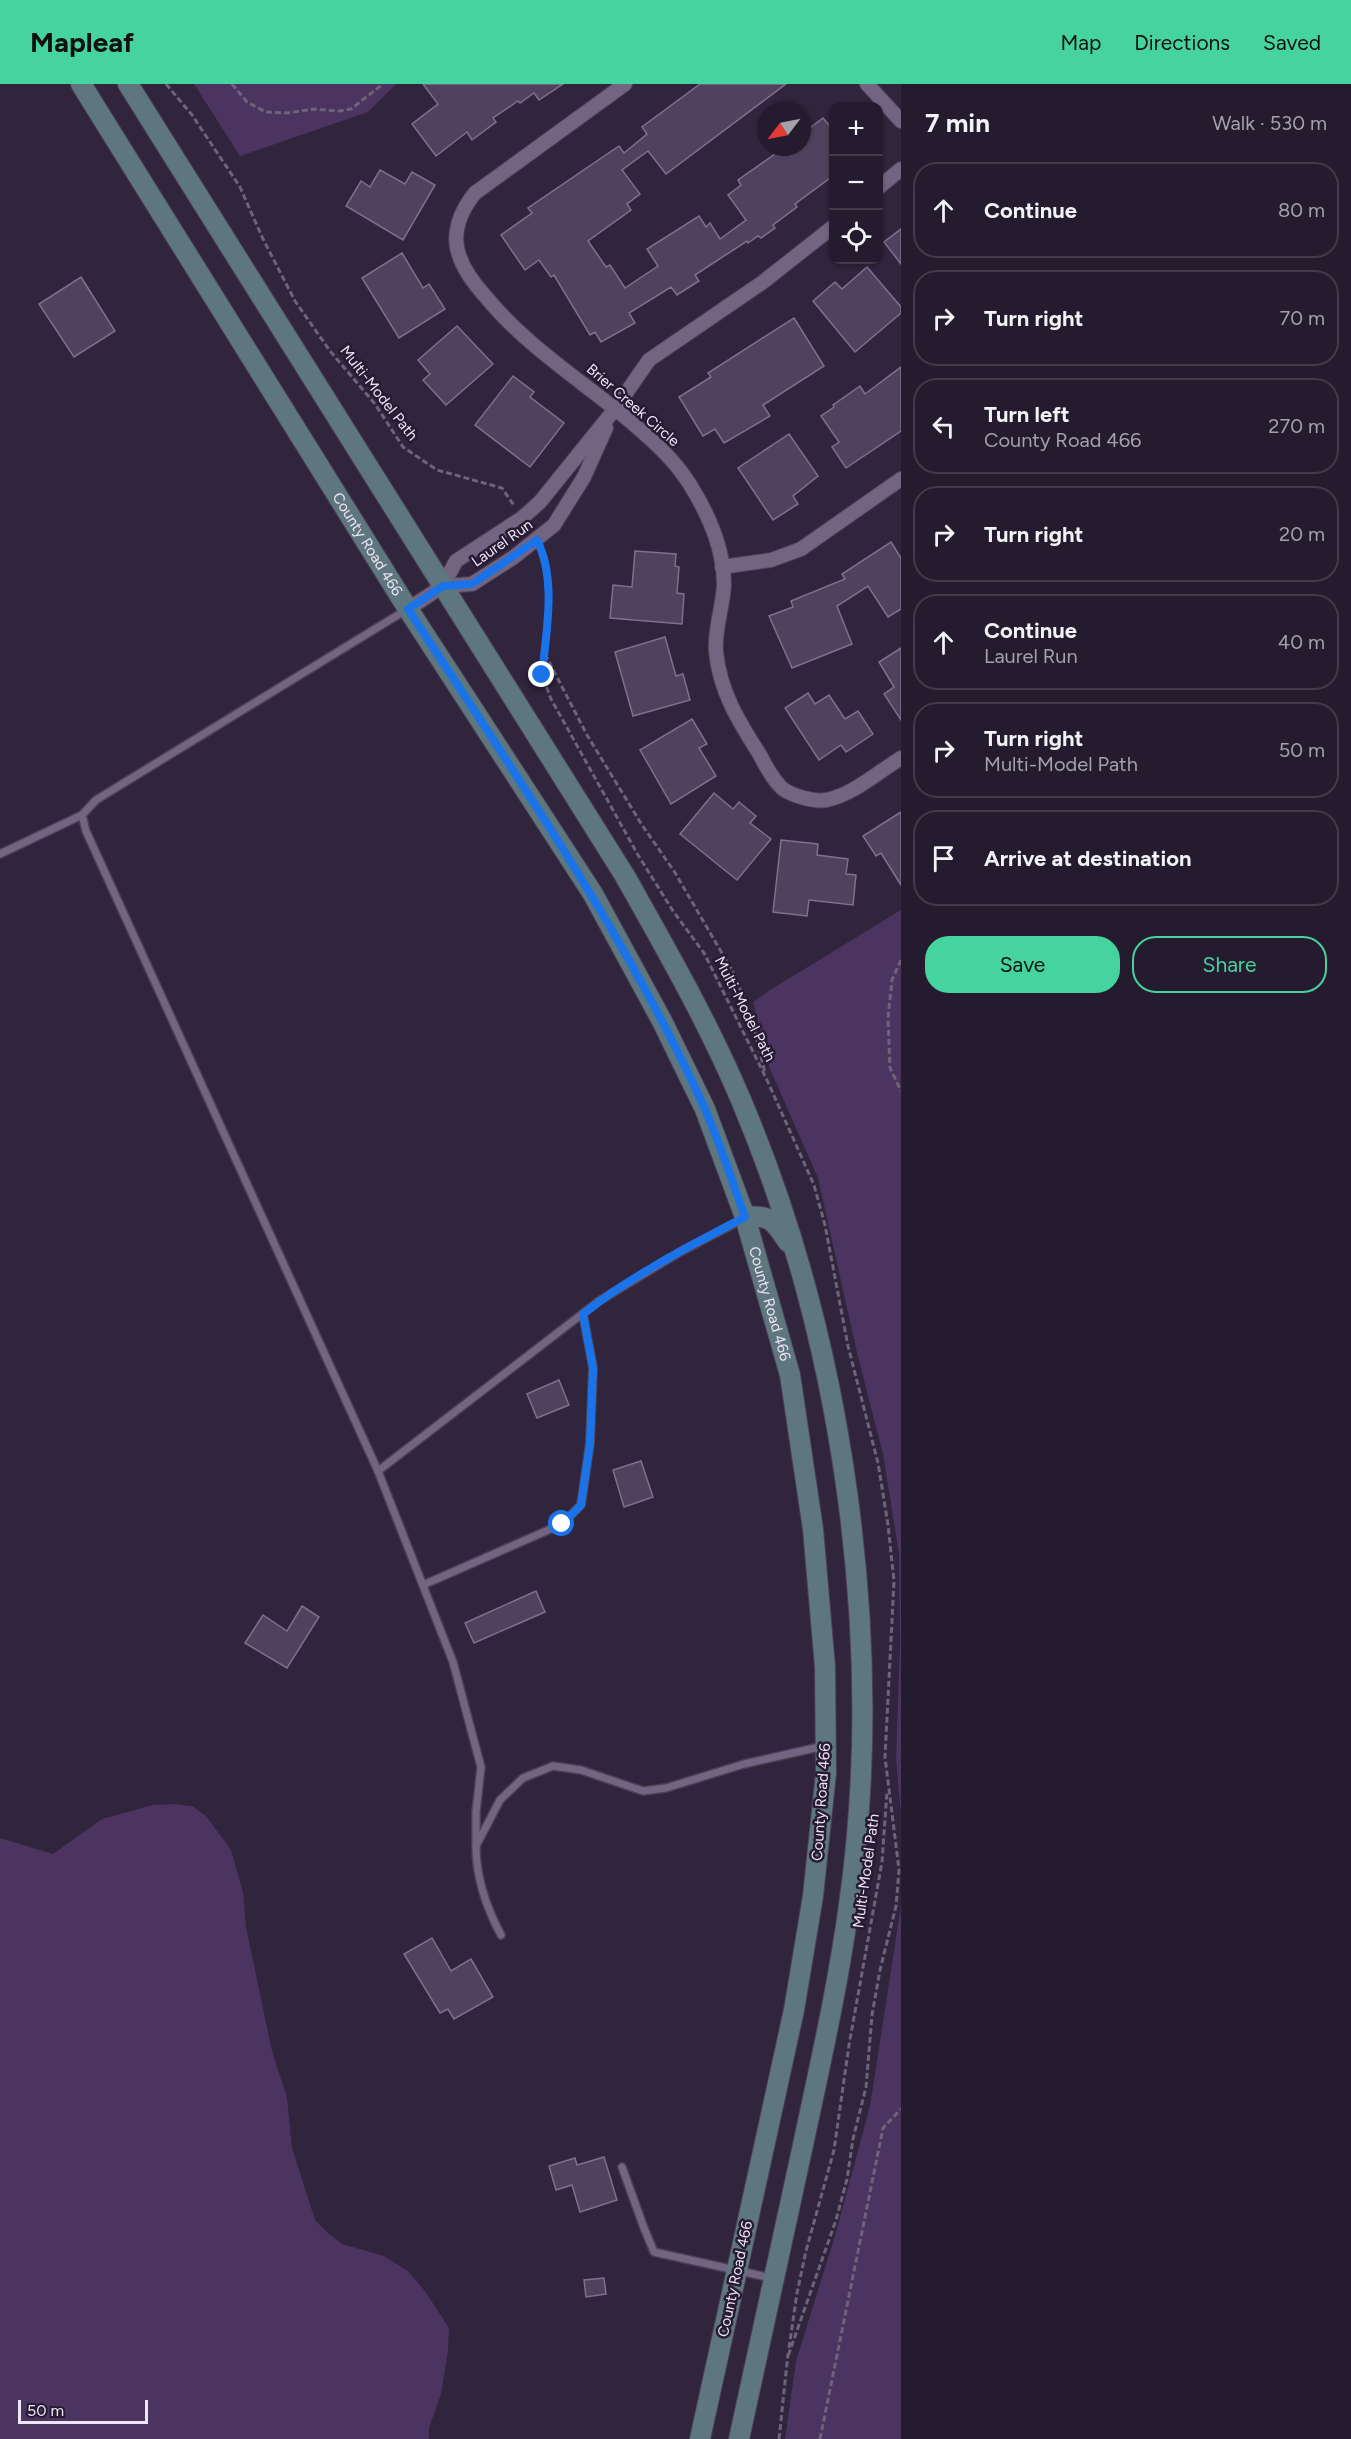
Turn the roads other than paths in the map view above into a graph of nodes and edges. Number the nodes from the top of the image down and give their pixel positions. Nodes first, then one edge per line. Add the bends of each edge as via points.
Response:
1 (81, 84) edge
2 (128, 84) edge
3 (625, 84) edge
4 (867, 84) edge
5 (901, 121) edge
6 (901, 169) edge
7 (883, 185) edge
8 (829, 230) edge
9 (615, 409) junction
10 (901, 479) edge
11 (722, 567) junction
12 (443, 586) junction
13 (408, 609) junction
14 (901, 758) edge
15 (82, 815) junction
16 (0, 854) edge
17 (745, 1217) junction
18 (793, 1249) junction
19 (583, 1314) junction
20 (378, 1471) junction
21 (423, 1585) junction
22 (826, 1745) junction
23 (476, 1846) junction
24 (501, 1935) dead end
25 (622, 2166) dead end
26 (737, 2269) junction
27 (774, 2279) junction
28 (700, 2439) edge
29 (739, 2439) edge

1 - 13 main road, County Road 466
2 - 12 main road
3 - 9 street, Brier Creek Circle via 475,193 464,206 457,236 463,266 501,315
4 - 5 street
6 - 7 street
8 - 9 street, Laurel Run via 770,277 649,360
9 - 11 street, Brier Creek Circle via 658,445 690,483 712,528
9 - 12 street, Laurel Run via 544,498 522,518 456,561
9 - 12 street, Laurel Run via 585,477 554,525 472,584
10 - 11 street via 801,549 771,560
11 - 14 street, Brier Creek Circle via 724,585 716,649 719,674 740,725 774,780 784,790 825,800 843,794
12 - 13 street
12 - 18 main road via 625,876 697,1005 741,1100 779,1199
13 - 15 lane via 96,800
13 - 17 main road, County Road 466 via 598,904 705,1109
15 - 16 lane
15 - 20 lane
17 - 18 main road via 760,1215 776,1224
17 - 19 lane via 680,1252
17 - 22 main road, County Road 466 via 790,1375 813,1529 825,1667
18 - 27 main road via 827,1368 853,1535 862,1674 861,1769 850,1902 832,2009
19 - 20 lane
19 - 21 lane via 593,1368 590,1443 581,1505 562,1524
20 - 21 lane
21 - 23 lane via 453,1662 481,1767
22 - 23 lane via 643,1791 581,1770 553,1766 523,1778 500,1800
22 - 26 main road, County Road 466 via 813,1896
23 - 24 lane via 476,1869
25 - 26 lane via 654,2252
26 - 27 lane
26 - 28 main road, County Road 466
27 - 29 main road

